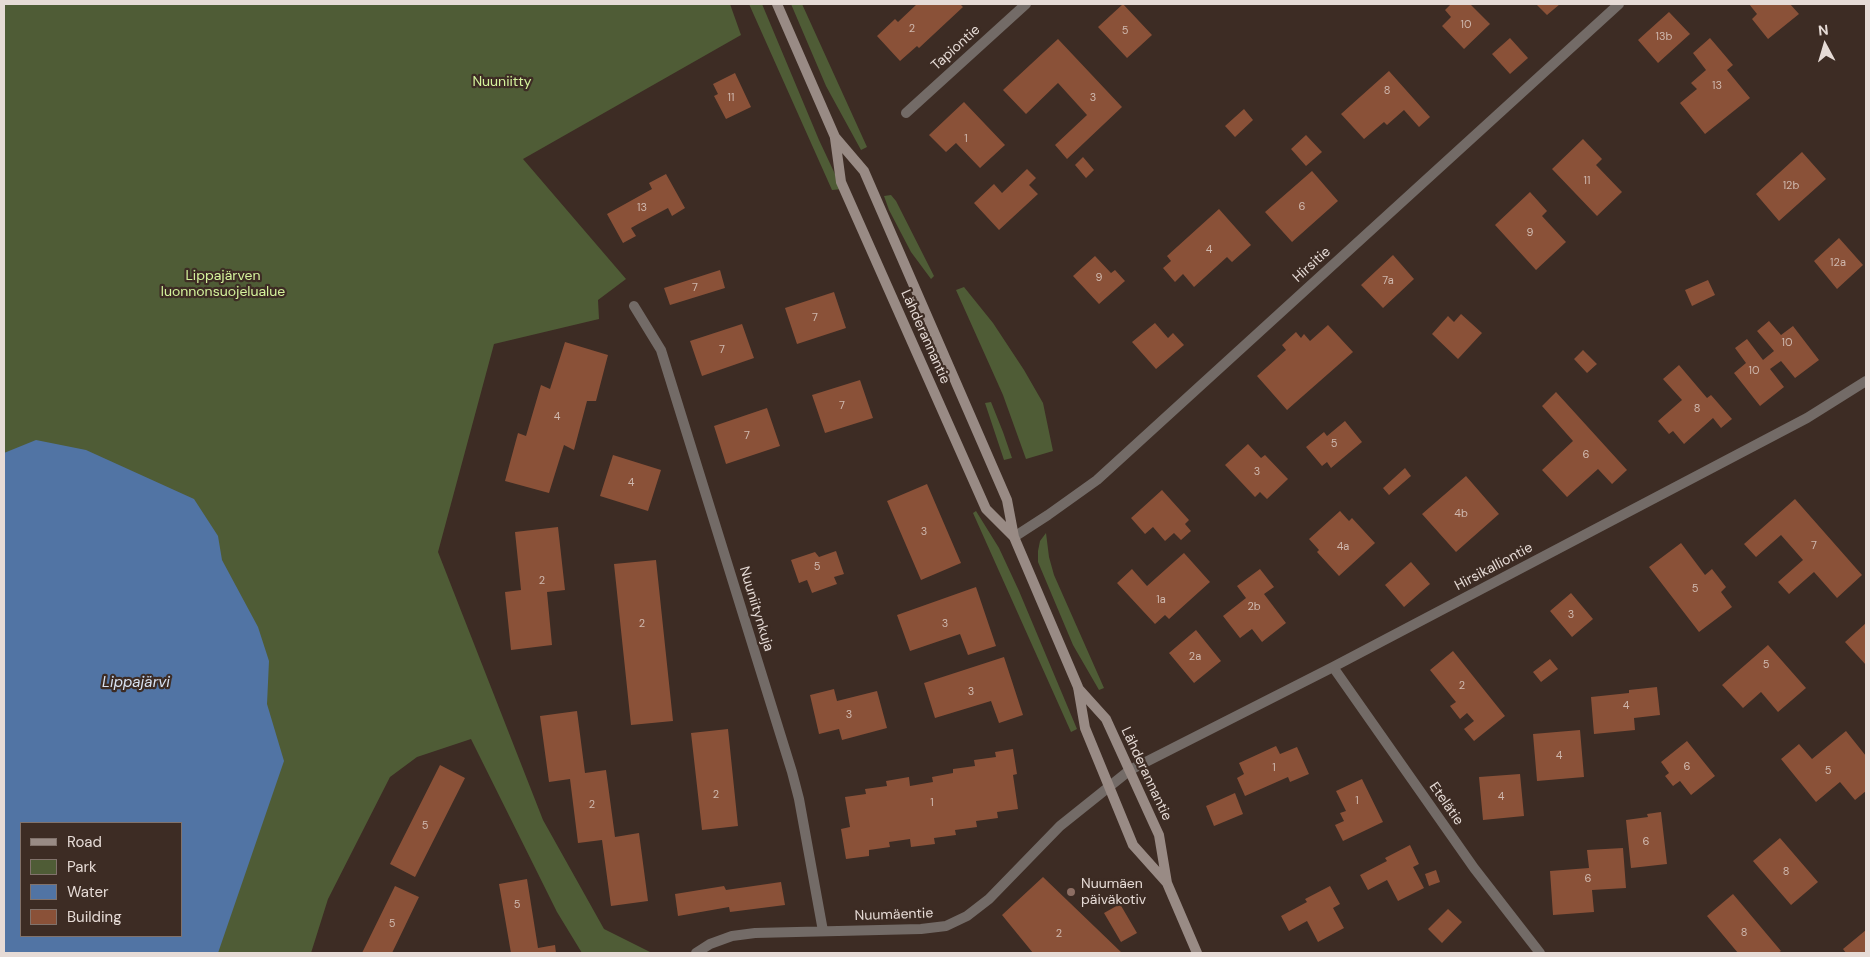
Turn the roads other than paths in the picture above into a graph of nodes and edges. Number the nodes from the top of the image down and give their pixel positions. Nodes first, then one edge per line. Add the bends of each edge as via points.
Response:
1 (777, 4) edge
2 (1026, 4) edge
3 (1619, 4) edge
4 (906, 113) dead end
5 (835, 137) junction
6 (634, 306) dead end
7 (1866, 381) edge
8 (1014, 536) junction
9 (1333, 667) junction
10 (1078, 687) junction
11 (1130, 770) junction
12 (1109, 787) junction
13 (1166, 883) junction
14 (823, 931) junction
15 (696, 953) edge
16 (1197, 953) edge
17 (1540, 953) edge

1 - 5 main road, Lähderannantie
2 - 4 street, Tapiontie
3 - 8 street, Hirsitie via 1097,480
5 - 8 main road, Lähderannantie via 866,176 1008,500
5 - 8 main road, Lähderannantie via 841,182 986,509
6 - 14 street, Nuuniitynkuja via 661,350 789,763 799,799
7 - 9 street, Hirsikalliontie via 1807,418
8 - 10 main road, Lähderannantie
9 - 11 street, Hirsikalliontie
9 - 17 street, Etelätie via 1474,868
10 - 11 main road, Lähderannantie via 1106,719
10 - 12 main road, Lähderannantie via 1085,728
11 - 12 street, Nuumäentie
11 - 13 main road, Lähderannantie via 1159,835
12 - 13 main road, Lähderannantie via 1134,845
12 - 14 street, Nuumäentie via 1060,826 989,900 967,916 946,926 921,929
13 - 16 main road, Lähderannantie
14 - 15 street, Nuumäentie via 732,936

